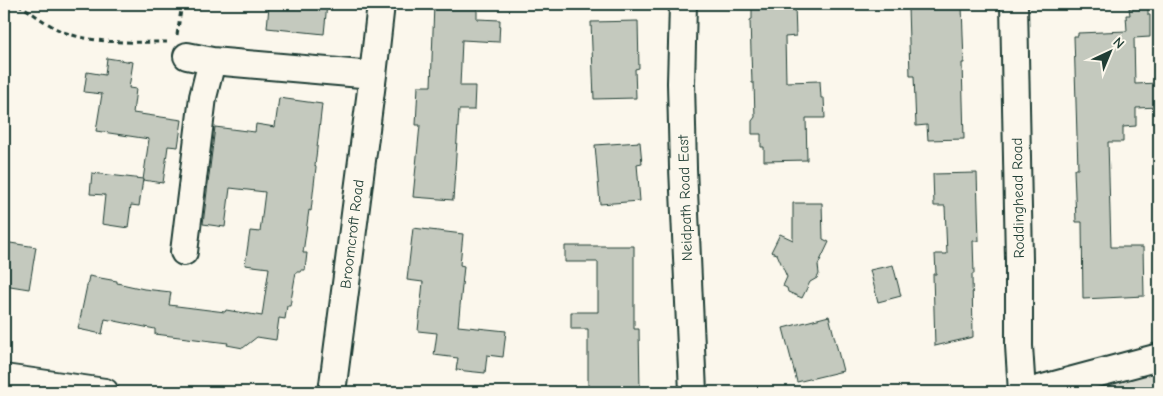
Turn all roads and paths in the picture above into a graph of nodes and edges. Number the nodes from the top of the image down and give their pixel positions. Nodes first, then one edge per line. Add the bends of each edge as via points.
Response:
1 (18, 4) edge
2 (182, 4) edge
3 (381, 4) edge
4 (683, 4) edge
5 (1014, 4) edge
6 (373, 75) junction
7 (184, 252) dead end
8 (1159, 357) edge
9 (4, 378) edge
10 (105, 392) edge
11 (332, 392) edge
12 (693, 392) edge
13 (1022, 392) edge
14 (1028, 392) edge

1 - 2 path via 58,29 81,37 176,42
3 - 6 street, Broomcroft Road
4 - 12 street, Neidpath Road East via 683,168
5 - 13 street, Roddinghead Road
6 - 7 street via 199,58 204,97
6 - 11 street, Broomcroft Road
8 - 14 street
9 - 10 street

